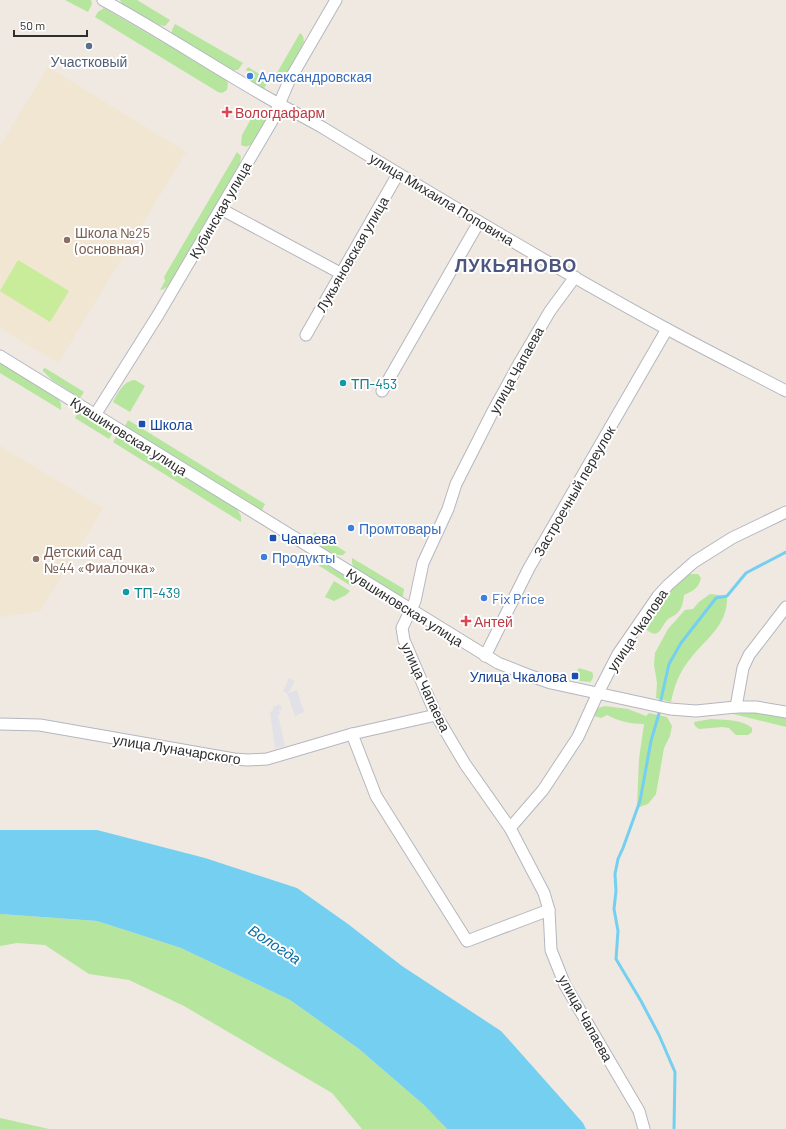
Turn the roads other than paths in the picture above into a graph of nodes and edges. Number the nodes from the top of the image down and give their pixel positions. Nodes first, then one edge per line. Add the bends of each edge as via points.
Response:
1 (103, 0) edge
2 (336, 0) edge
3 (280, 104) junction
4 (398, 174) junction
5 (221, 209) junction
6 (479, 222) junction
7 (342, 274) junction
8 (575, 277) junction
9 (667, 329) junction
10 (306, 335) dead end
11 (0, 356) edge
12 (382, 390) dead end
13 (786, 390) edge
14 (95, 415) junction
15 (786, 512) edge
16 (786, 607) edge
17 (410, 610) junction
18 (485, 656) junction
19 (598, 693) junction
20 (736, 707) junction
21 (786, 712) edge
22 (436, 715) junction
23 (0, 724) edge
24 (352, 734) junction
25 (510, 828) junction
26 (549, 910) junction
27 (644, 1129) edge

1 - 3 street, улица Михаила Поповича
2 - 3 street, Кубинская улица via 289,81
3 - 4 street, улица Михаила Поповича
3 - 5 street, Кубинская улица
4 - 6 street, улица Михаила Поповича
4 - 7 street, Лукьяновская улица
5 - 7 street
5 - 14 street, Кубинская улица
6 - 8 street, улица Михаила Поповича
6 - 12 street
7 - 10 street, Лукьяновская улица
8 - 9 street, улица Михаила Поповича
8 - 17 street, улица Чапаева via 550,311 520,362 456,484 448,509 423,563 415,601
9 - 13 street, улица Михаила Поповича
9 - 18 street, Застроечный переулок via 529,568
11 - 14 street, Кувшиновская улица
14 - 17 street, Кувшиновская улица
15 - 19 street, улица Чкалова via 732,538 694,562 668,585 618,654
16 - 20 street via 749,656 743,668
17 - 18 street, Кувшиновская улица
17 - 22 street, улица Чапаева via 402,628 404,640
18 - 19 street, Кувшиновская улица via 531,676
19 - 20 street, Кувшиновская улица via 670,710 696,711
19 - 25 street, улица Чкалова via 578,737 543,790
20 - 21 street, Кувшиновская улица
22 - 24 street, улица Луначарского
22 - 25 street, улица Чапаева via 465,764
23 - 24 street, улица Луначарского via 40,725 248,760 267,759
24 - 26 street via 376,796 467,941
25 - 26 street, улица Чапаева via 544,894
26 - 27 street, улица Чапаева via 551,950 565,986 639,1111

